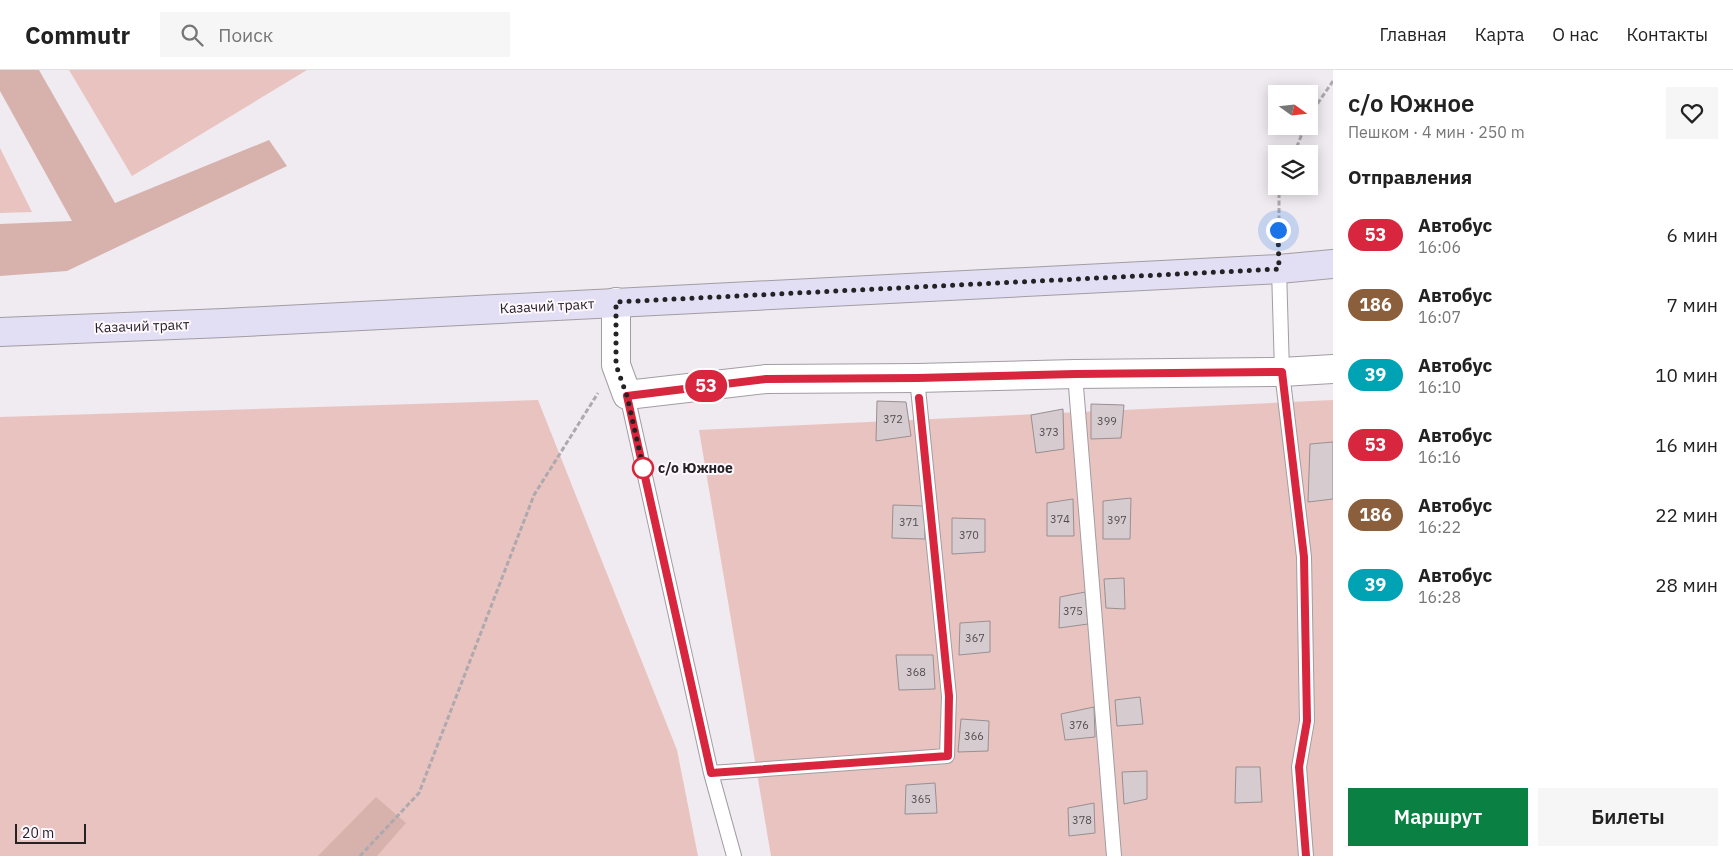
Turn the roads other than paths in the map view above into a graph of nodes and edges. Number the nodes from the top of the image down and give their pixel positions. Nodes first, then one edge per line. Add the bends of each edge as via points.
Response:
1 (1333, 264) edge
2 (1279, 269) junction
3 (616, 302) junction
4 (0, 332) edge
5 (1333, 369) edge
6 (1282, 372) junction
7 (1075, 374) junction
8 (917, 378) junction
9 (627, 396) junction
10 (711, 773) junction
11 (734, 856) edge
12 (1114, 856) edge
13 (1306, 856) edge

1 - 2 main road, Казачий тракт
2 - 3 main road, Казачий тракт
2 - 6 lane
3 - 4 main road, Казачий тракт
3 - 9 street via 616,365
5 - 6 street
6 - 7 street
6 - 13 lane via 1304,557 1307,721 1299,767
7 - 8 street
7 - 12 lane
8 - 9 street via 766,379
8 - 10 lane via 949,696 948,756
9 - 10 lane
10 - 11 lane

